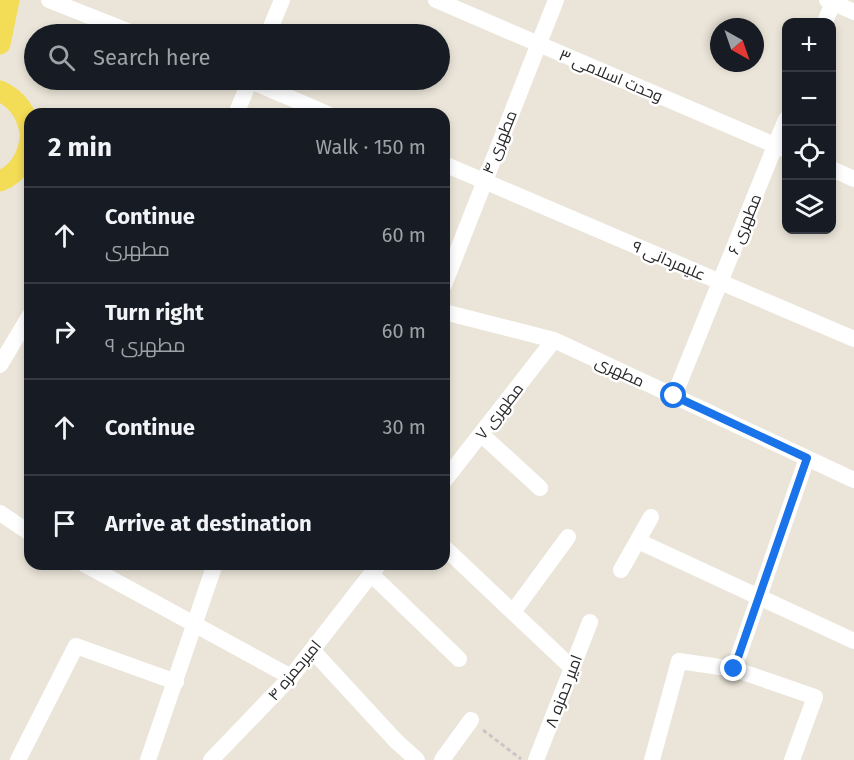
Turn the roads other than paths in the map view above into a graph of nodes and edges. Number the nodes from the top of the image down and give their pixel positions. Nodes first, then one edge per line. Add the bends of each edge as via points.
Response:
1 (9, 0) edge
2 (49, 0) edge
3 (282, 0) edge
4 (436, 0) edge
5 (556, 0) edge
6 (831, 1) edge
7 (854, 12) edge
8 (826, 18) edge
9 (110, 24) edge
10 (272, 24) edge
11 (0, 44) edge
12 (538, 44) junction
13 (245, 90) edge
14 (272, 90) edge
15 (0, 92) edge
16 (238, 108) edge
17 (314, 108) edge
18 (24, 113) edge
19 (785, 126) edge
20 (781, 148) edge
21 (24, 164) edge
22 (450, 167) edge
23 (836, 171) edge
24 (854, 179) edge
25 (0, 181) edge
26 (484, 181) junction
27 (450, 269) edge
28 (720, 282) junction
29 (450, 314) edge
30 (24, 325) edge
31 (854, 339) edge
32 (554, 340) junction
33 (0, 365) edge
34 (674, 396) junction
35 (481, 434) junction
36 (807, 458) junction
37 (450, 473) edge
38 (854, 480) edge
39 (540, 488) dead end
40 (0, 513) edge
41 (651, 517) dead end
42 (24, 529) edge
43 (568, 537) dead end
44 (638, 541) junction
45 (450, 553) edge
46 (95, 570) edge
47 (213, 570) edge
48 (374, 570) edge
49 (376, 570) edge
50 (621, 570) dead end
51 (760, 597) junction
52 (513, 612) junction
53 (590, 622) dead end
54 (197, 625) junction
55 (854, 641) edge
56 (312, 650) junction
57 (459, 659) dead end
58 (572, 668) junction
59 (734, 669) junction
60 (291, 677) junction
61 (176, 682) junction
62 (471, 720) road end
63 (18, 760) edge
64 (148, 760) edge
65 (211, 760) edge
66 (417, 760) edge
67 (442, 760) edge
68 (536, 760) edge
69 (652, 760) edge
70 (792, 760) edge

1 - 11 main road
2 - 9 street
3 - 10 street
4 - 12 street, وحدت اسلامی ۳
5 - 12 street, مطهری ۴
6 - 7 street
6 - 8 street
12 - 20 street, وحدت اسلامی ۳
12 - 26 street, مطهری ۴
13 - 16 street
14 - 17 street
15 - 18 main road via 14,100
19 - 20 street, مطهری ۶
20 - 28 street, مطهری ۶
21 - 25 main road
22 - 26 street, علیمردانی ۹
23 - 24 street
26 - 27 street, مطهری ۴
26 - 28 street, علیمردانی ۹
28 - 31 street, علیمردانی ۹
28 - 34 street, مطهری ۶
29 - 32 street, مطهری
30 - 33 street
32 - 34 street, مطهری
32 - 35 street, مطهری ۷
34 - 36 street, مطهری
35 - 37 street, مطهری ۷
35 - 39 street
36 - 38 street, مطهری
36 - 51 street
40 - 42 street
41 - 44 street
43 - 52 street
44 - 50 street
44 - 51 street
45 - 52 street
46 - 54 street
47 - 54 street
48 - 56 street, امیرحمزه ۴
49 - 57 street
51 - 55 street
51 - 59 street
52 - 58 street
53 - 58 street, امیر حمزه ۸
54 - 60 street
54 - 61 street
56 - 60 street, امیرحمزه ۴
56 - 66 street
58 - 68 street, امیر حمزه ۸
59 - 69 street via 679,661
59 - 70 street via 815,697
60 - 65 street, امیرحمزه ۴
61 - 63 street via 75,646
61 - 64 street
62 - 67 street

